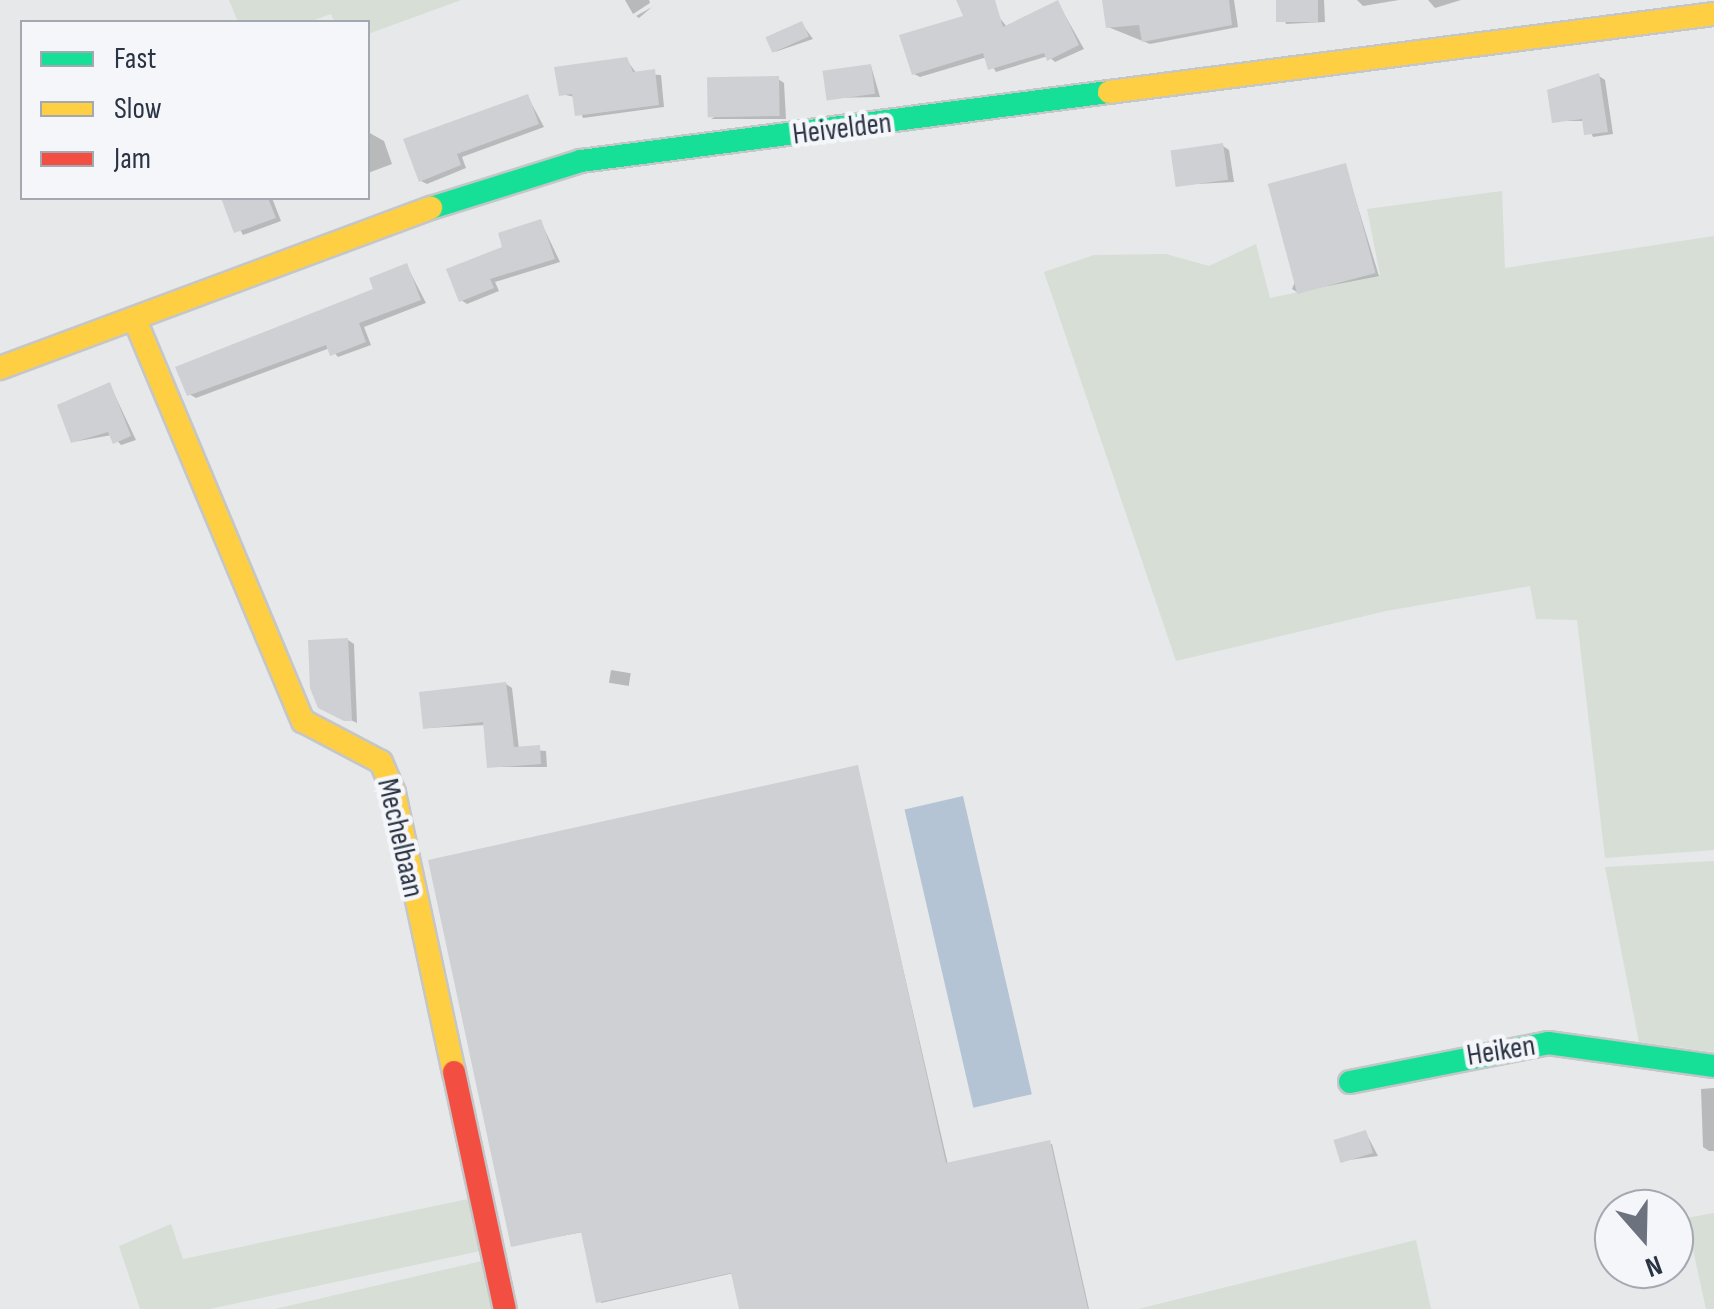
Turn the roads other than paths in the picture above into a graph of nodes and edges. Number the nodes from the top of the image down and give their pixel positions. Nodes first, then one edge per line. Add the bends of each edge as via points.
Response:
1 (1714, 14) edge
2 (135, 320) junction
3 (0, 368) edge
4 (1714, 1066) edge
5 (1350, 1082) dead end
6 (505, 1309) edge

1 - 2 street, Heivelden via 581,160 459,198
2 - 3 street, Heivelden
2 - 6 street, Mechelbaan via 303,721 381,762 394,793
4 - 5 street, Heiken via 1548,1043

